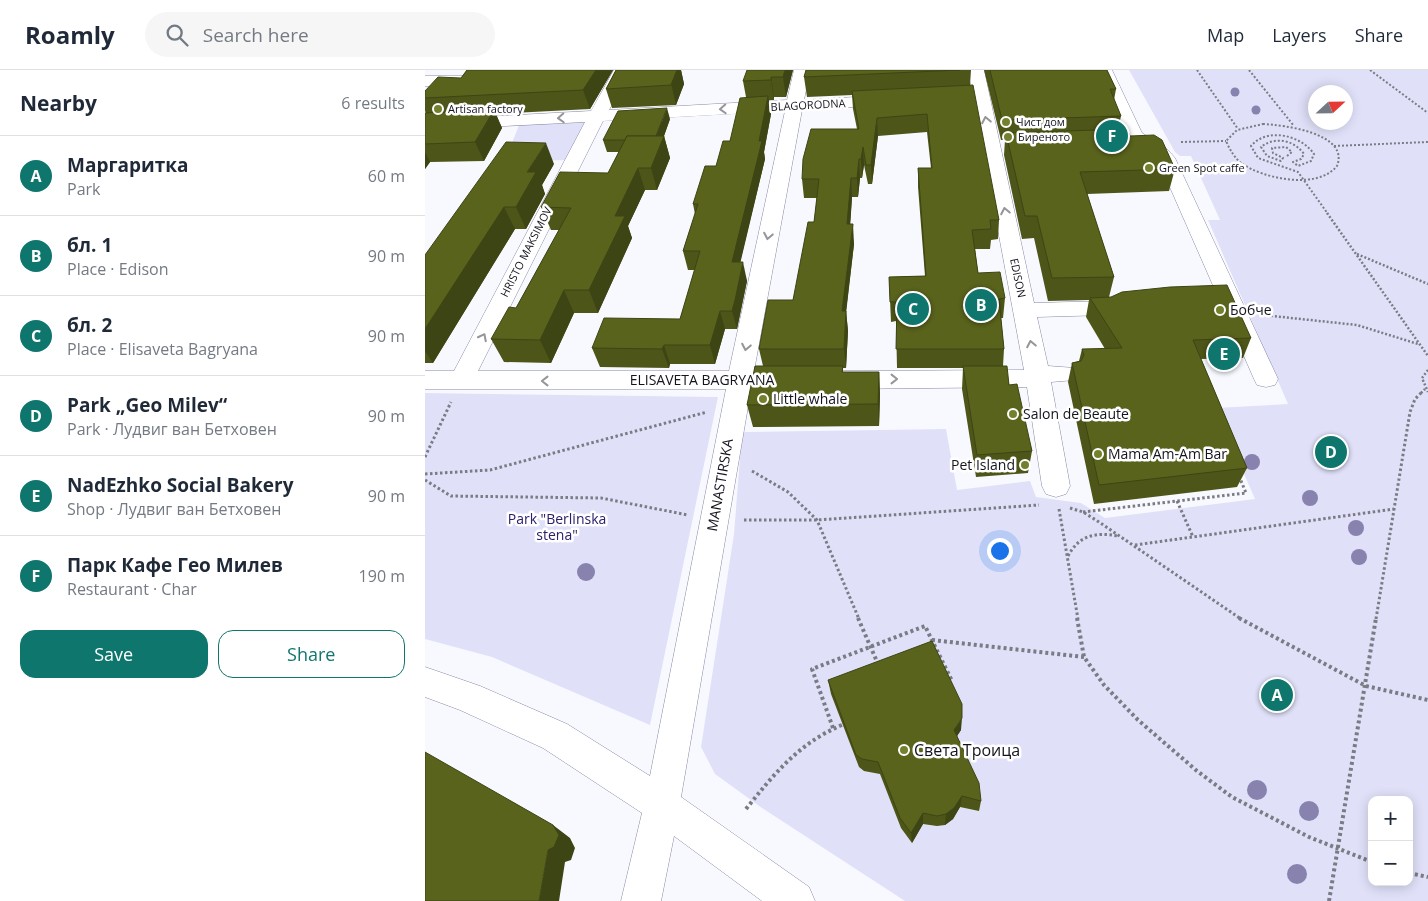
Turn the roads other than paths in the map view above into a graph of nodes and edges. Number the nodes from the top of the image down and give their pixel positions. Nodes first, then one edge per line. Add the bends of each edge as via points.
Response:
1 (431, 70) edge
2 (535, 70) edge
3 (622, 70) edge
4 (802, 70) edge
5 (976, 70) edge
6 (1104, 70) edge
7 (425, 77) edge
8 (425, 81) edge
9 (981, 96) junction
10 (922, 99) edge
11 (902, 100) edge
12 (794, 105) junction
13 (596, 116) junction
14 (425, 124) edge
15 (1115, 144) edge
16 (1143, 144) junction
17 (992, 148) junction
18 (1011, 148) edge
19 (1105, 308) edge
20 (1025, 310) junction
21 (1067, 374) dead end
22 (1038, 376) junction
23 (1266, 379) dead end
24 (425, 380) edge
25 (780, 380) edge
26 (819, 380) edge
27 (461, 381) junction
28 (737, 392) junction
29 (1052, 501) road end
30 (425, 682) edge
31 (662, 805) junction
32 (641, 901) edge
33 (795, 901) edge

1 - 7 street
2 - 8 street via 529,78 515,81
3 - 13 street, HRISTO MAKSIMOV
4 - 12 street, MANASTIRSKA
5 - 9 street, EDISON
6 - 16 street via 1134,135
9 - 10 street
17 -> 9 street, EDISON
11 - 12 street, BLAGORODNA
12 -> 13 street, BLAGORODNA
12 -> 28 street, MANASTIRSKA
13 -> 14 street, BLAGORODNA
27 -> 13 street, HRISTO MAKSIMOV
15 - 16 street
16 - 23 street via 1157,149 1166,158
17 - 18 street
20 -> 17 street, EDISON
19 - 20 street
22 -> 20 street, EDISON
21 - 22 street
26 -> 22 street
22 - 29 street, EDISON
24 - 27 street, ELISAVETA BAGRYANA
25 - 28 street, ELISAVETA BAGRYANA
28 -> 27 street, ELISAVETA BAGRYANA
28 - 31 street, MANASTIRSKA
30 - 31 street via 468,697 555,736
31 - 32 street, MANASTIRSKA
31 - 33 street

